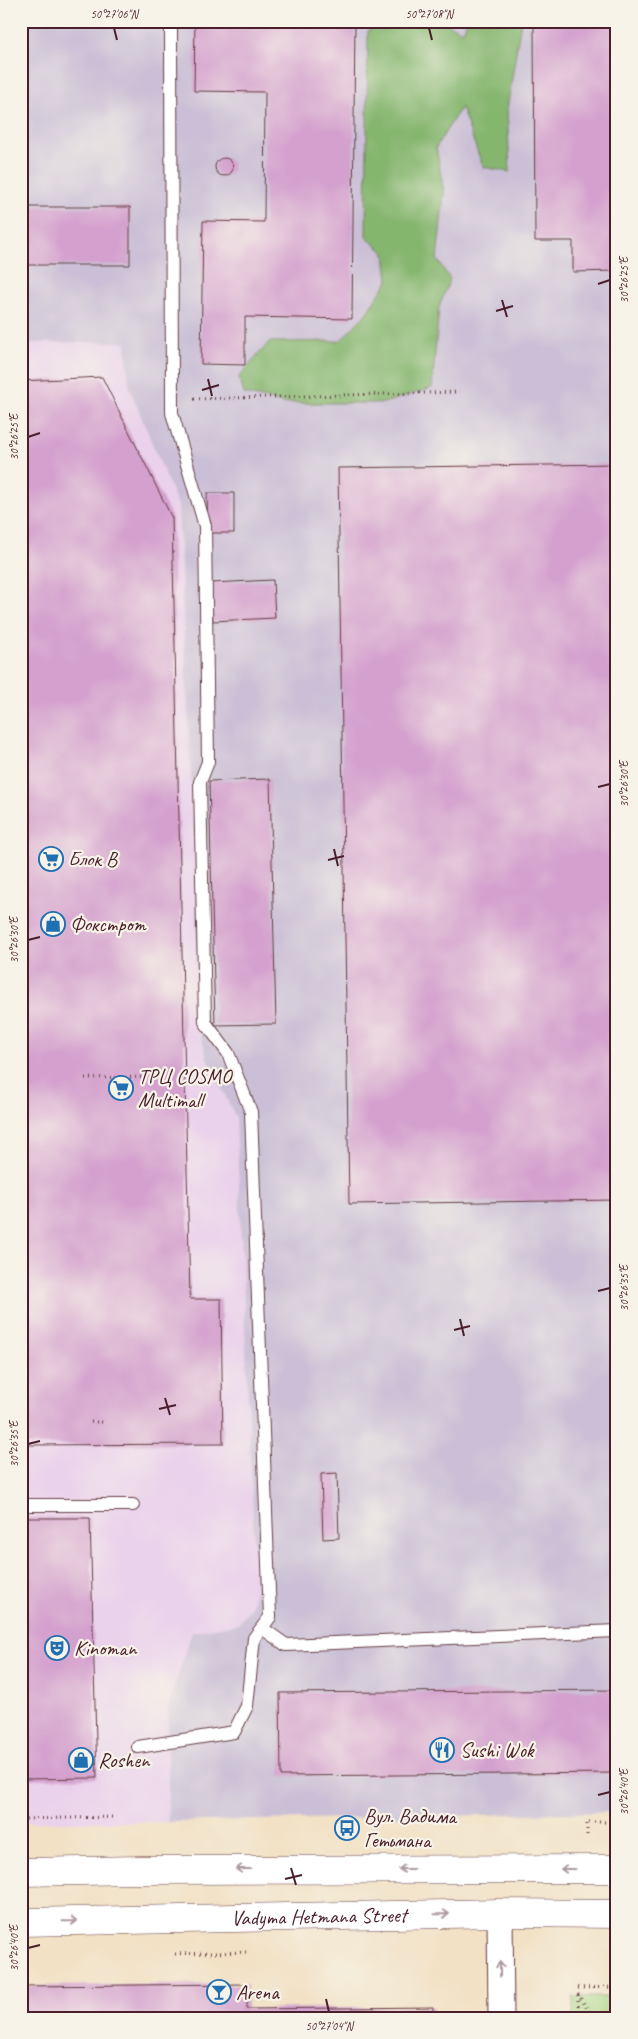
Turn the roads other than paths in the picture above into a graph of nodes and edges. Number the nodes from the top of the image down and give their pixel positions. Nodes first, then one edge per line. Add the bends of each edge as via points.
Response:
1 (171, 21) edge
2 (21, 1505) edge
3 (133, 1505) dead end
4 (262, 1628) junction
5 (617, 1631) edge
6 (138, 1747) dead end
7 (617, 1869) edge
8 (21, 1872) edge
9 (500, 1913) junction
10 (617, 1914) edge
11 (21, 1922) edge
12 (501, 2018) edge

1 - 4 lane via 172,413 205,526 208,762 200,782 205,1022 228,1053 251,1112 270,1617
2 - 3 lane
4 - 5 lane via 286,1645
4 - 6 lane via 254,1638 247,1706 234,1732
7 -> 8 main road
9 - 10 main road, Vadyma Hetmana Street
11 -> 9 main road, Vadyma Hetmana Street
12 -> 9 street

